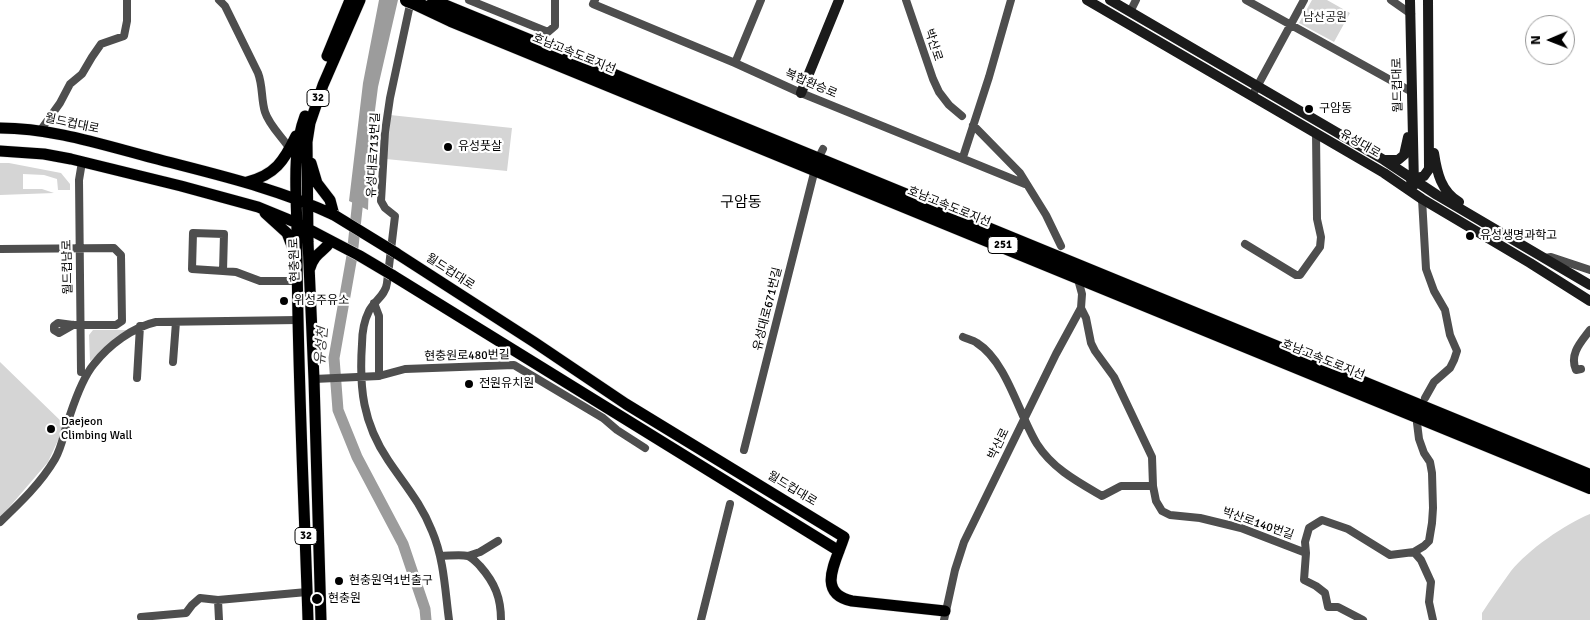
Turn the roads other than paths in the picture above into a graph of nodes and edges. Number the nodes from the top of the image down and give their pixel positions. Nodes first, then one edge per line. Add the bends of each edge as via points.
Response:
1 (127, 0) edge
2 (350, 0) edge
3 (360, 0) edge
4 (430, 0) edge
5 (469, 0) edge
6 (555, 0) edge
7 (595, 0) edge
8 (760, 0) edge
9 (839, 0) edge
10 (906, 0) edge
11 (1010, 0) edge
12 (1087, 0) edge
13 (1110, 0) edge
14 (1136, 0) edge
15 (1246, 0) edge
16 (1304, 0) edge
17 (1391, 0) edge
18 (1410, 0) edge
19 (1428, 0) edge
20 (411, 1) edge
21 (223, 2) edge
22 (1130, 12) junction
23 (1411, 14) junction
24 (1290, 25) junction
25 (735, 63) junction
26 (1254, 91) junction
27 (1412, 92) junction
28 (801, 93) junction
29 (1412, 104) junction
30 (1429, 109) junction
31 (962, 116) dead end
32 (303, 120) junction
33 (973, 125) junction
34 (0, 128) edge
35 (40, 131) junction
36 (1316, 133) junction
37 (307, 142) junction
38 (290, 149) junction
39 (0, 151) edge
40 (963, 157) junction
41 (1384, 160) junction
42 (82, 162) junction
43 (814, 173) dead end
44 (1386, 174) junction
45 (1414, 175) junction
46 (246, 182) junction
47 (1025, 184) junction
48 (1422, 199) junction
49 (302, 202) junction
50 (258, 207) junction
51 (334, 215) junction
52 (1481, 220) junction
53 (297, 223) junction
54 (308, 229) junction
55 (331, 241) junction
56 (1245, 244) dead end
57 (1061, 246) dead end
58 (0, 249) edge
59 (80, 249) junction
60 (1545, 258) junction
61 (297, 266) junction
62 (1590, 270) edge
63 (223, 271) junction
64 (309, 271) junction
65 (297, 281) junction
66 (1079, 283) dead end
67 (1590, 286) edge
68 (1590, 301) edge
69 (374, 303) junction
70 (1081, 308) junction
71 (298, 320) junction
72 (176, 322) junction
73 (77, 325) junction
74 (140, 326) junction
75 (1590, 330) edge
76 (963, 337) dead end
77 (173, 362) dead end
78 (1581, 369) dead end
79 (81, 372) dead end
80 (379, 376) junction
81 (359, 377) junction
82 (137, 378) dead end
83 (319, 379) junction
84 (1425, 398) dead end
85 (1024, 418) junction
86 (1416, 423) dead end
87 (645, 448) dead end
88 (744, 450) dead end
89 (302, 452) junction
90 (1590, 476) edge
91 (1153, 486) junction
92 (1590, 487) edge
93 (318, 494) junction
94 (730, 504) dead end
95 (0, 522) edge
96 (498, 541) dead end
97 (840, 552) junction
98 (1414, 552) junction
99 (1306, 553) junction
100 (440, 556) junction
101 (468, 556) junction
102 (307, 592) junction
103 (218, 600) junction
104 (944, 615) edge
105 (141, 617) dead end
106 (186, 617) edge
107 (218, 620) edge
108 (308, 620) edge
109 (321, 620) edge
110 (449, 620) edge
111 (500, 620) edge
112 (701, 620) edge
113 (1363, 620) edge
114 (1433, 620) edge

1 - 35 street via 124,36 101,44
2 - 32 main road, 현충원로 / 32
3 - 37 main road, 현충원로 / 32 via 323,85
4 - 90 highway, 호남고속도로지선 / 251
5 - 6 street via 548,32 555,26
7 - 25 street, 복합환승로 via 593,4
8 - 25 street
9 - 28 street
10 - 31 street, 박산로 via 933,79 944,98
11 - 33 street
12 - 26 street, 유성대로
13 - 22 street, 유성대로
14 - 22 street
15 - 24 street
16 - 24 street
17 - 23 street
18 - 23 street, 월드컵대로
19 - 30 street
20 - 69 street, 유성대로713번길 via 385,132 381,201 395,216 387,284
20 - 92 highway, 호남고속도로지선 / 251
21 - 38 street via 258,73 268,119
22 - 26 street, 유성대로
23 - 27 street, 월드컵대로
24 - 26 street
24 - 27 street
25 - 28 street, 복합환승로
26 - 36 street, 유성대로
26 - 41 street, 유성대로
27 - 29 street, 월드컵대로
28 - 40 street, 복합환승로
29 - 30 street via 1418,127 1425,126
29 - 41 street via 1408,146 1404,155 1398,160
29 - 45 street, 월드컵대로
30 - 45 street via 1429,169 1424,176
30 - 52 street via 1435,161 1442,185
32 - 38 main road
32 - 49 main road, 현충원로 / 32 via 298,147
33 - 40 street
33 - 47 street via 1020,173
34 - 35 main road, 월드컵대로
35 - 46 main road, 월드컵대로 via 75,137
36 - 44 street, 유성대로
36 - 56 street via 1320,247 1300,275 1296,275
37 - 49 main road, 현충원로 / 32
37 - 51 main road via 317,183 330,200
38 - 46 main road via 272,172
39 - 42 main road via 44,154
40 - 47 street, 복합환승로
41 - 45 street, 유성대로
42 - 50 main road
42 - 59 street, 월드컵남로 via 79,180
43 - 88 street, 유성대로671번길
44 - 45 street
44 - 48 street, 유성대로
45 - 48 street via 1416,192
45 - 52 street, 유성대로
46 - 49 main road, 월드컵대로
47 - 57 street via 1046,215
48 - 68 street, 유성대로
48 - 84 street via 1426,269 1445,310 1457,351 1450,368 1434,382
49 - 51 main road, 월드컵대로
49 - 53 main road, 현충원로 / 32
49 - 54 main road, 현충원로 / 32
50 - 53 main road
50 - 61 main road via 287,233
51 - 97 main road, 월드컵대로, bridge via 626,404 844,537
52 - 60 street, 유성대로
53 - 54 main road
53 - 61 main road, 현충원로 / 32
54 - 55 main road
54 - 64 main road, 현충원로 / 32
55 - 64 main road via 316,255
55 - 97 main road, bridge via 392,274
58 - 59 street
59 - 73 street, 월드컵남로
59 - 73 street via 114,248 121,254 122,321 118,324
60 - 62 street via 1551,257
60 - 67 street, 유성대로
61 - 65 main road, 현충원로 / 32
63 - 63 street via 192,268 193,234 224,234
63 - 65 street via 260,281
64 - 83 main road, 현충원로 / 32
65 - 71 main road, 현충원로 / 32
66 - 70 street
69 - 80 street via 379,316
69 - 81 street, 유성대로713번길 via 365,322
70 - 85 street, 박산로
70 - 91 street, 박산로140번길 via 1090,343 1114,377 1152,457
71 - 72 street
71 - 89 main road, 현충원로 / 32
72 - 74 street
72 - 77 street
73 - 79 street, 월드컵남로
74 - 82 street
74 - 95 street via 92,365 75,401 55,459
75 - 78 street via 1573,358 1576,370
76 - 85 street via 978,343 1003,372
80 - 81 street, 현충원로480번길
80 - 87 street, 현충원로480번길 via 405,369 514,365 603,418
81 - 83 street, 현충원로480번길
81 - 100 street, 유성대로713번길 via 372,432 388,461 418,501 432,529
83 - 93 main road, 현충원로 / 32
85 - 91 street via 1037,444 1050,460 1064,473 1102,496 1121,486
85 - 104 street, 박산로 via 964,542
86 - 98 street via 1431,468 1434,508 1429,541
89 - 93 main road via 308,442 311,481
89 - 102 main road, 현충원로 / 32
91 - 99 street, 박산로140번길 via 1156,501 1170,515 1241,528
93 - 109 main road, 현충원로 / 32
94 - 112 street
96 - 101 street
97 - 104 main road via 831,570 831,583 838,596 845,600
98 - 99 street, 박산로140번길 via 1390,555 1348,530 1322,520 1309,528
98 - 114 street via 1432,582 1429,602
99 - 113 street via 1304,580 1325,593 1328,607 1338,608
100 - 101 street
100 - 110 street, 유성대로713번길
101 - 111 street via 489,576 497,590
102 - 103 street
102 - 108 main road, 현충원로 / 32
103 - 106 street via 200,598
103 - 107 street
105 - 106 street

